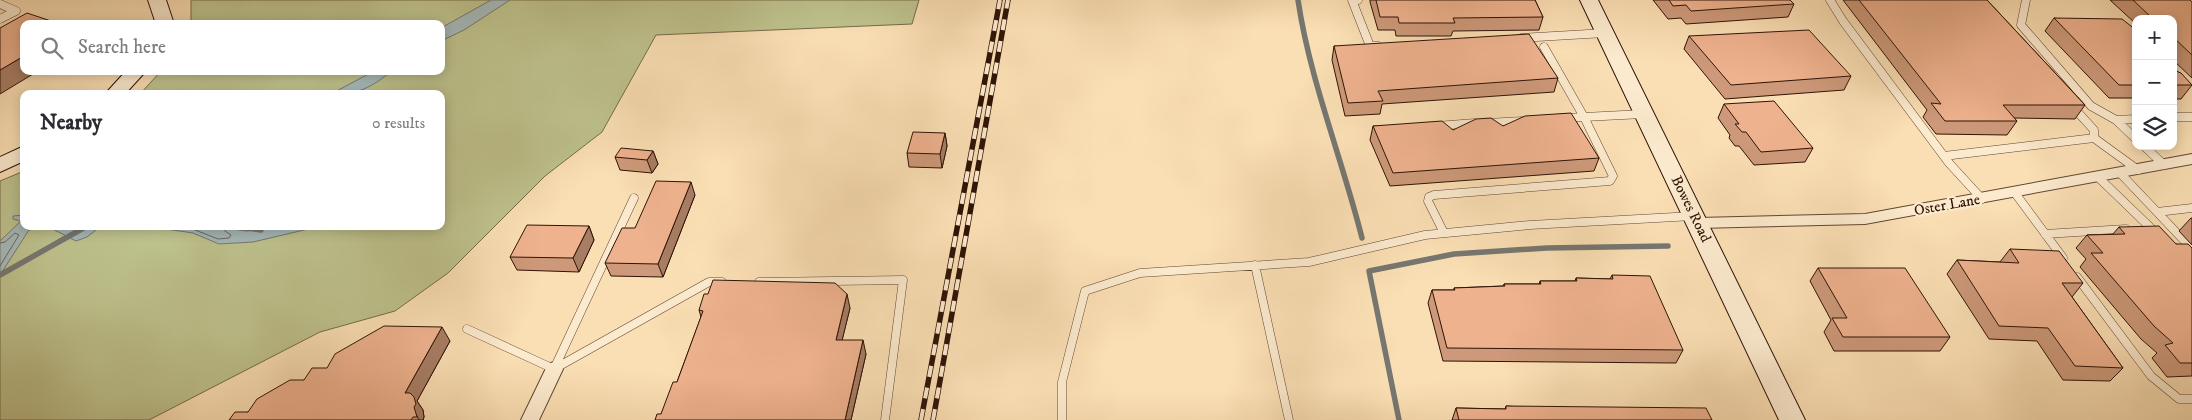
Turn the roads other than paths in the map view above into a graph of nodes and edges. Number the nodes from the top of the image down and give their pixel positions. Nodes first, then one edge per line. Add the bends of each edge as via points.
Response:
1 (157, 0) edge
2 (1358, 0) edge
3 (1589, 0) edge
4 (1830, 0) edge
5 (2026, 0) edge
6 (0, 4) edge
7 (0, 19) edge
8 (164, 20) edge
9 (1605, 33) junction
10 (1517, 38) edge
11 (1390, 45) edge
12 (1544, 47) dead end
13 (133, 75) edge
14 (118, 90) edge
15 (2065, 98) edge
16 (1645, 113) junction
17 (1584, 117) junction
18 (2192, 117) edge
19 (2177, 118) edge
20 (1554, 119) edge
21 (2132, 119) edge
22 (1534, 120) edge
23 (2116, 120) junction
24 (1424, 126) edge
25 (2132, 135) edge
26 (2094, 138) junction
27 (2148, 150) edge
28 (20, 155) edge
29 (1944, 156) junction
30 (2192, 159) edge
31 (0, 165) edge
32 (2164, 165) junction
33 (2138, 170) junction
34 (2120, 173) junction
35 (2098, 177) junction
36 (2015, 193) junction
37 (634, 198) dead end
38 (1982, 199) junction
39 (2192, 208) edge
40 (2157, 212) junction
41 (1696, 219) junction
42 (2150, 227) junction
43 (2131, 228) edge
44 (2140, 228) edge
45 (1444, 233) junction
46 (2045, 234) junction
47 (2163, 239) edge
48 (2192, 249) edge
49 (1255, 265) junction
50 (728, 282) edge
51 (748, 282) edge
52 (467, 329) dead end
53 (554, 369) junction
54 (2192, 399) edge
55 (530, 420) edge
56 (885, 420) edge
57 (1062, 420) edge
58 (1289, 420) edge
59 (1792, 420) edge

1 - 8 street
2 - 11 lane via 1352,0 1370,46
3 - 9 street, Bowes Road
4 - 29 lane
5 - 23 lane via 2021,25 2091,106
6 - 7 lane via 16,11
9 - 10 lane
9 - 16 street, Bowes Road
12 - 17 lane
13 - 14 street
15 - 26 lane via 2094,130
16 - 17 lane
16 - 41 street, Bowes Road
17 - 20 lane
17 - 45 lane via 1612,171 1610,181 1434,195 1428,201
18 - 19 lane
21 - 23 lane
22 - 24 lane
23 - 25 lane
26 - 29 lane
26 - 33 lane
27 - 32 lane
28 - 31 street
29 - 38 lane
30 - 32 street, Oster Lane
32 - 33 street, Oster Lane
33 - 34 street, Oster Lane
34 - 35 street, Oster Lane
34 - 40 lane
35 - 36 street, Oster Lane
35 - 42 lane
36 - 38 street, Oster Lane
36 - 46 lane
37 - 53 lane
38 - 41 street, Oster Lane via 1866,219
39 - 40 lane
40 - 48 lane
41 - 45 lane via 1530,224
41 - 59 street, Bowes Road
42 - 44 lane
42 - 47 lane
43 - 46 lane
45 - 49 lane via 1309,262
46 - 54 lane via 2151,376 2179,399
49 - 57 lane via 1140,273 1085,291 1062,382
49 - 58 lane
50 - 53 lane via 708,282
51 - 56 lane via 904,280
52 - 53 lane
53 - 55 street

